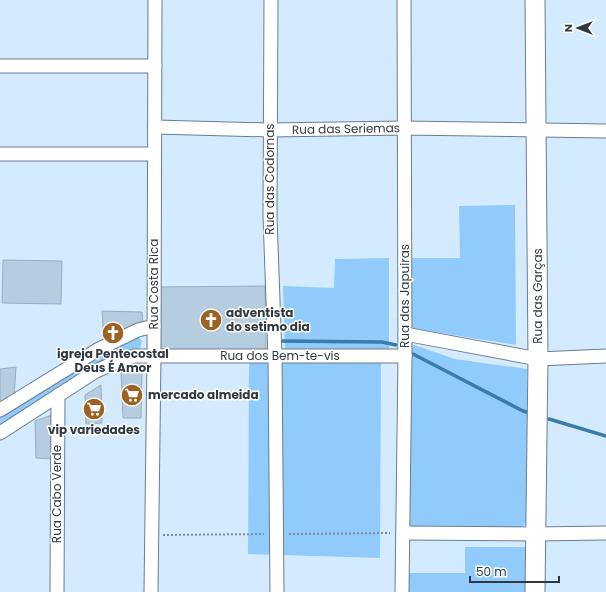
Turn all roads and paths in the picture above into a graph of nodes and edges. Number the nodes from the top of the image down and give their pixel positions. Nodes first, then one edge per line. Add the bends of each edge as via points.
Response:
1 (155, 0) edge
2 (271, 0) edge
3 (404, 0) edge
4 (535, 0) edge
5 (0, 66) edge
6 (155, 66) junction
7 (155, 127) junction
8 (404, 128) junction
9 (537, 129) junction
10 (270, 130) junction
11 (606, 130) edge
12 (0, 154) edge
13 (154, 154) junction
14 (154, 326) junction
15 (405, 334) junction
16 (154, 356) junction
17 (405, 356) junction
18 (606, 356) edge
19 (275, 357) junction
20 (538, 359) junction
21 (58, 395) junction
22 (0, 410) edge
23 (0, 433) edge
24 (403, 533) junction
25 (606, 533) edge
26 (535, 534) junction
27 (57, 592) edge
28 (151, 592) edge
29 (277, 592) edge
30 (402, 592) edge
31 (535, 592) edge

1 - 6 street, Rua Costa Rica
2 - 10 street, Rua das Codornas
3 - 8 street, Rua das Japuiras
4 - 9 street, Rua das Garças
5 - 6 street
6 - 7 street, Rua Costa Rica
7 - 10 street, Rua das Seriemas
7 - 13 street, Rua Costa Rica
8 - 9 street, Rua das Seriemas
8 - 10 street, Rua das Seriemas
8 - 15 street, Rua das Japuiras
9 - 11 street, Rua das Seriemas
9 - 20 street, Rua das Garças
10 - 19 street, Rua das Codornas
12 - 13 street
13 - 14 street, Rua Costa Rica
14 - 16 street, Rua Costa Rica
14 - 22 street via 138,330 99,349
15 - 17 street, Rua das Japuiras
15 - 20 street
16 - 19 street, Rua dos Bem-te-vis
16 - 21 street, Rua dos Bem-te-vis via 135,356 119,361 96,371
16 - 28 street, Rua Costa Rica
17 - 19 street, Rua dos Bem-te-vis
17 - 24 street, Rua das Japuiras
18 - 20 street
19 - 29 street, Rua das Codornas
20 - 26 street, Rua das Garças
21 - 23 street, Rua dos Bem-te-vis
21 - 27 street, Rua Cabo Verde
24 - 26 street
24 - 30 street, Rua das Japuiras
25 - 26 street
26 - 31 street, Rua das Garças

